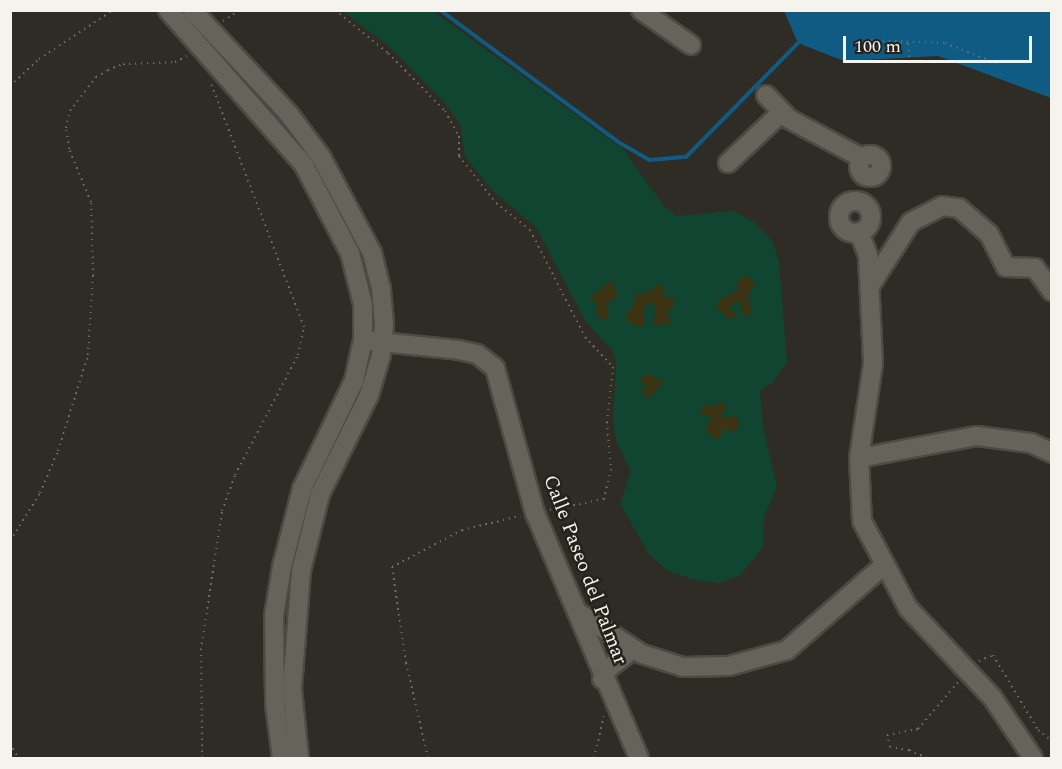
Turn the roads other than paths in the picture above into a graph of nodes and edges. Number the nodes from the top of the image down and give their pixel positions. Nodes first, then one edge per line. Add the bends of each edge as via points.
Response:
1 (168, 10) edge
2 (192, 10) edge
3 (641, 10) edge
4 (691, 45) dead end
5 (766, 94) dead end
6 (782, 112) junction
7 (728, 163) dead end
8 (870, 286) junction
9 (1052, 291) edge
10 (363, 340) junction
11 (383, 342) junction
12 (1052, 453) edge
13 (859, 458) junction
14 (883, 566) junction
15 (577, 611) junction
16 (633, 649) junction
17 (606, 687) junction
18 (282, 759) edge
19 (299, 759) edge
20 (639, 759) edge
21 (1034, 759) edge

1 - 10 street via 282,139 320,192 359,281
2 - 11 street via 288,113 339,186 372,253 381,289
3 - 4 street
5 - 6 street
6 - 7 street
6 - 8 street via 864,167 858,201 845,204 840,217 846,229 859,232 868,256
8 - 9 street via 911,222 942,206 959,208 988,234 1006,267 1035,267
8 - 13 street via 873,364
10 - 11 street, Calle Paseo del Palmar
10 - 18 street via 354,381 302,489 282,567 274,616 275,704
11 - 15 street, Calle Paseo del Palmar via 477,354 495,368 535,513
11 - 19 street via 369,395 320,495 301,571 292,689
12 - 13 street via 1031,442 977,436
13 - 14 street via 862,521
14 - 16 street via 801,640 768,657 729,666 683,667
14 - 21 street via 908,608 992,697
15 - 16 street
15 - 17 street, Calle Paseo del Palmar
16 - 17 street
17 - 20 street, Calle Paseo del Palmar

